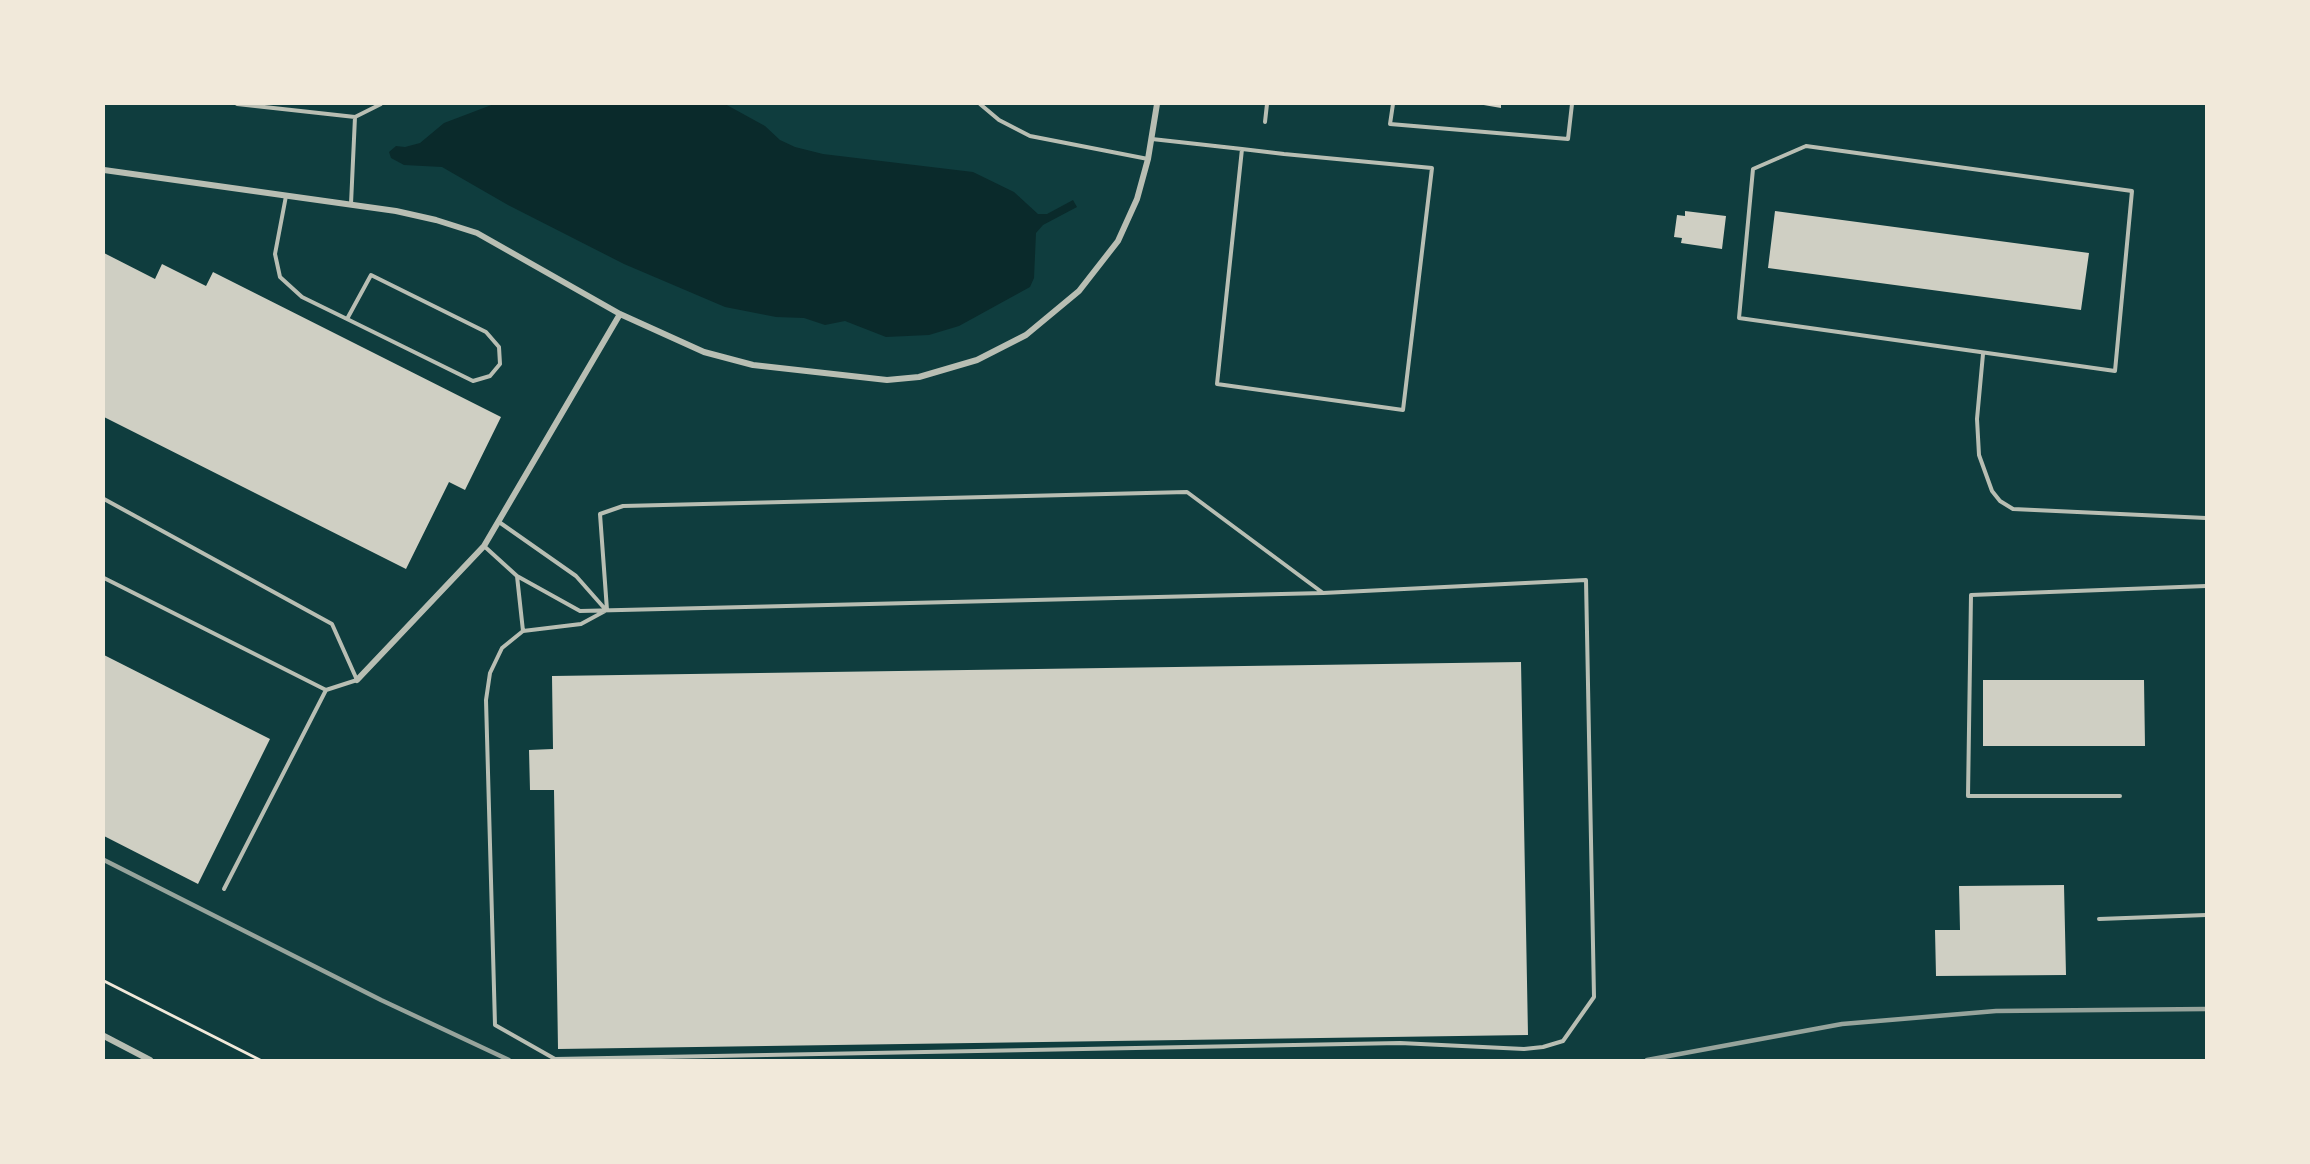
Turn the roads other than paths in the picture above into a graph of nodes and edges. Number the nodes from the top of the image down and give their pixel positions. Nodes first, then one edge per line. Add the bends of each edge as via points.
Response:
1 (237, 104) edge
2 (381, 104) edge
3 (980, 104) edge
4 (1157, 104) edge
5 (1267, 104) edge
6 (1393, 104) edge
7 (1572, 104) edge
8 (355, 117) junction
9 (1265, 122) dead end
10 (1151, 139) junction
11 (1242, 149) junction
12 (1148, 159) junction
13 (104, 170) edge
14 (287, 196) junction
15 (351, 204) junction
16 (620, 314) junction
17 (347, 319) junction
18 (1983, 354) junction
19 (104, 499) edge
20 (2206, 518) edge
21 (498, 522) junction
22 (484, 546) junction
23 (517, 576) junction
24 (104, 578) edge
25 (2206, 586) edge
26 (1323, 593) junction
27 (607, 610) junction
28 (523, 631) junction
29 (357, 681) junction
30 (326, 690) junction
31 (2120, 796) dead end
32 (224, 889) dead end
33 (2206, 915) edge
34 (2099, 919) dead end
35 (104, 1036) edge
36 (150, 1060) edge

1 - 8 lane
2 - 8 lane
3 - 12 lane via 999,120 1030,136
4 - 10 street
5 - 9 lane
6 - 7 lane via 1390,124 1568,139
8 - 15 lane
10 - 11 lane
10 - 12 street
11 - 11 lane via 1432,168 1403,410 1217,384
12 - 16 street via 1119,241 1078,291 1026,335 977,360 919,377 857,378 753,365 704,352
13 - 14 street
14 - 15 street
14 - 17 lane via 275,254 280,277 303,297
15 - 16 street via 436,220 477,233
16 - 21 street
17 - 17 lane via 473,381 490,376 500,364 499,347 486,332 371,274
18 - 18 lane via 2115,371 2132,191 1806,146 1753,169 1739,318
18 - 20 lane via 1977,437 1984,472 2000,501 2013,509
19 - 29 lane via 332,624
21 - 22 street
21 - 27 lane via 576,576
22 - 23 lane
22 - 29 street
23 - 27 lane via 580,611
23 - 28 lane
24 - 30 lane
25 - 31 lane via 1971,595 1968,796
26 - 27 lane
26 - 27 lane via 1187,492 623,506 600,514
26 - 28 lane via 1586,580 1594,997 1563,1041 1524,1049 1400,1043 555,1059 495,1025 486,700 490,674 502,648
27 - 28 lane via 581,624
29 - 30 lane
30 - 32 lane
33 - 34 lane
35 - 36 street

